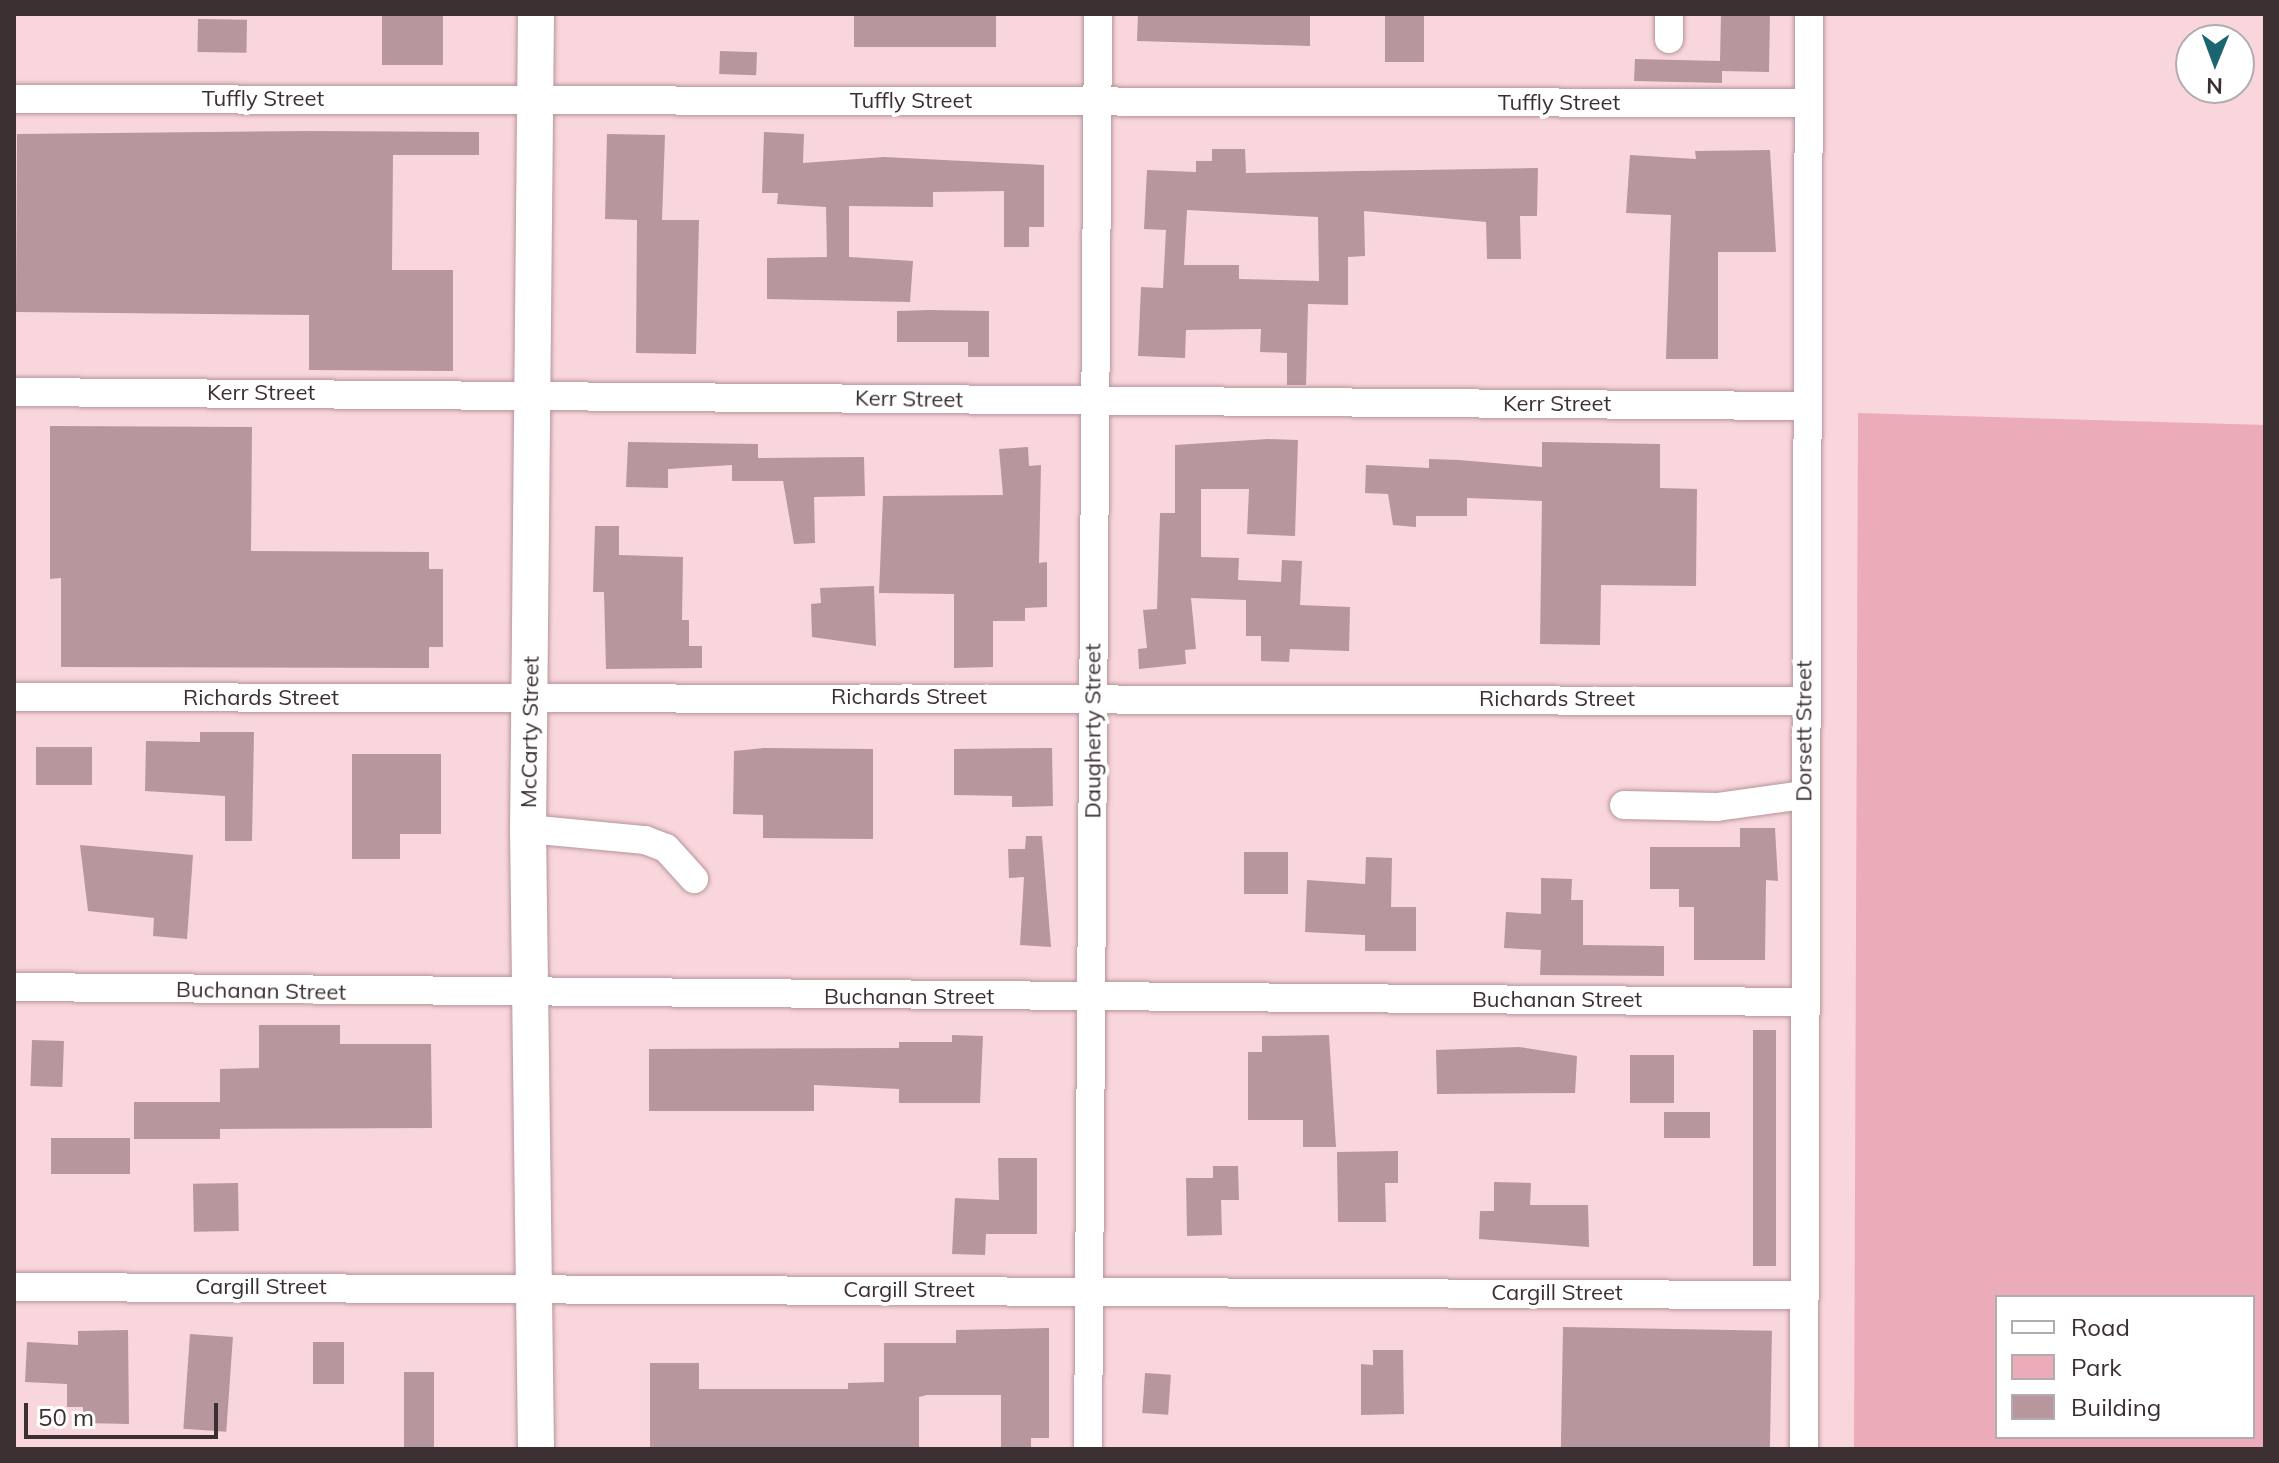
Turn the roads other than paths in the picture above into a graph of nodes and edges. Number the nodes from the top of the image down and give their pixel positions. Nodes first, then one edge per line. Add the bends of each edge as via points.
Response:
1 (536, 14) edge
2 (1098, 14) edge
3 (1809, 14) edge
4 (14, 99) edge
5 (536, 100) junction
6 (1098, 102) junction
7 (1808, 103) junction
8 (14, 392) edge
9 (535, 395) junction
10 (1090, 401) junction
11 (1804, 406) junction
12 (14, 697) edge
13 (1094, 697) junction
14 (531, 699) junction
15 (1805, 701) junction
16 (1804, 795) junction
17 (1624, 805) dead end
18 (528, 829) junction
19 (694, 879) dead end
20 (14, 987) edge
21 (529, 995) junction
22 (1091, 997) junction
23 (1804, 1002) junction
24 (14, 1287) edge
25 (533, 1288) junction
26 (1091, 1292) junction
27 (1804, 1295) junction
28 (536, 1449) edge
29 (1088, 1449) edge
30 (1804, 1449) edge

1 - 5 main road, McCarty Street
2 - 6 street, Daugherty Street
3 - 7 street, Dorsett Street
4 - 5 street, Tuffly Street
5 - 6 street, Tuffly Street
5 - 9 main road, McCarty Street
6 - 7 street, Tuffly Street
6 - 10 street, Daugherty Street
7 - 11 street, Dorsett Street
8 - 9 street, Kerr Street
9 - 10 street, Kerr Street
9 - 14 main road, McCarty Street
10 - 11 street, Kerr Street
10 - 13 street, Daugherty Street
11 - 15 street, Dorsett Street
12 - 14 street, Richards Street
13 - 14 street, Richards Street
13 - 15 street, Richards Street
13 - 22 street, Daugherty Street
14 - 18 main road, McCarty Street
15 - 16 street, Dorsett Street
16 - 17 street via 1717,807
16 - 23 street, Dorsett Street
18 - 19 street via 645,840 666,848
18 - 21 main road, McCarty Street
20 - 21 street, Buchanan Street
21 - 22 street, Buchanan Street
21 - 25 main road, McCarty Street
22 - 23 street, Buchanan Street
22 - 26 street, Daugherty Street
23 - 27 street, Dorsett Street
24 - 25 street, Cargill Street
25 - 26 street, Cargill Street
25 - 28 main road, McCarty Street
26 - 27 street, Cargill Street
26 - 29 street, Daugherty Street
27 - 30 street, Dorsett Street

